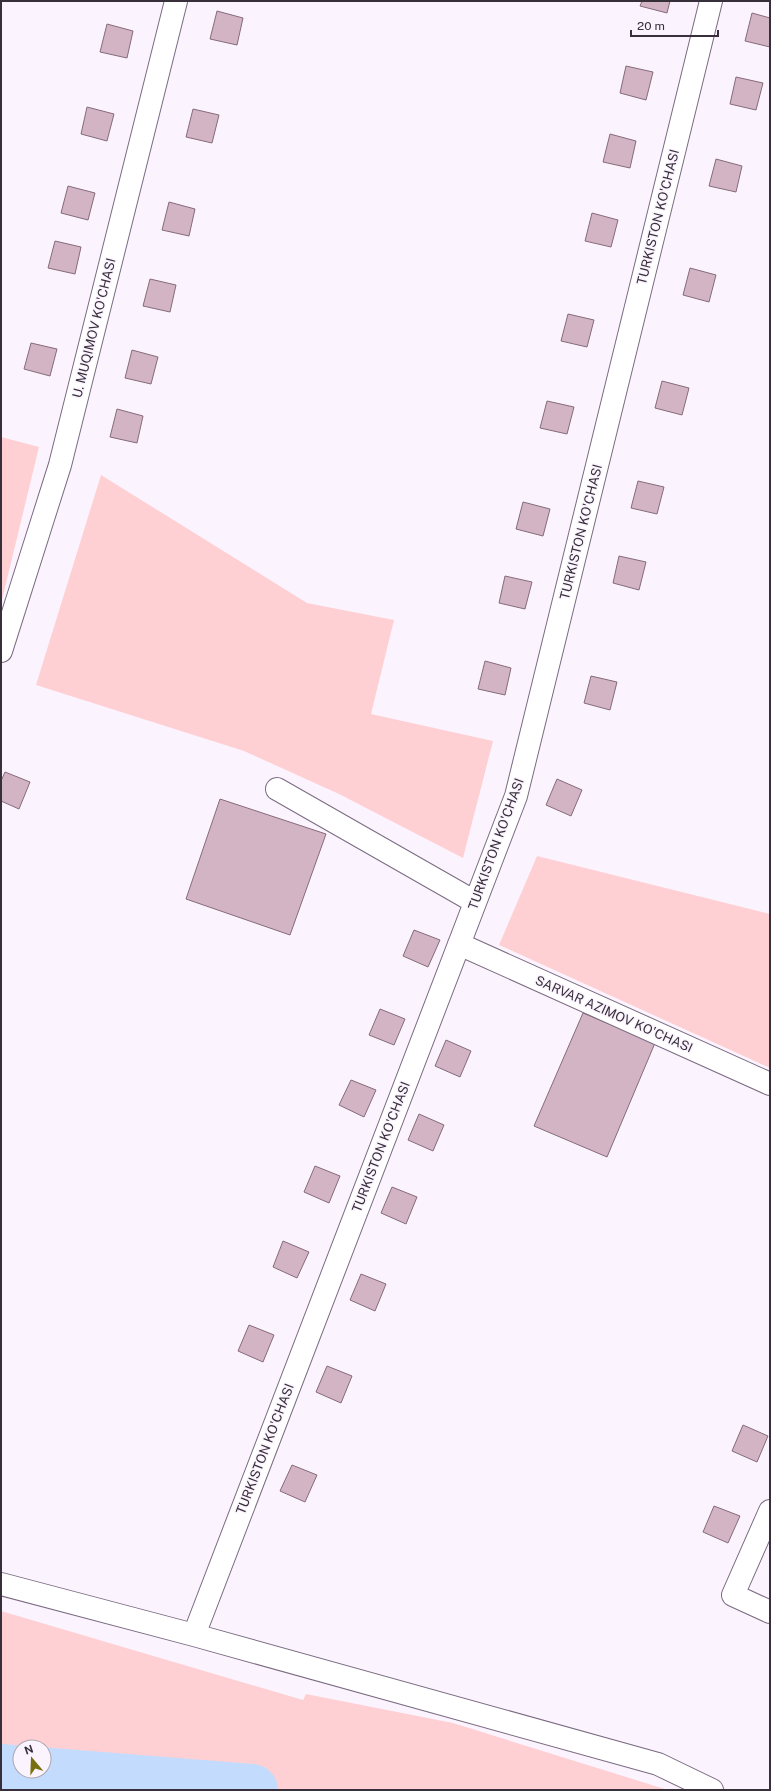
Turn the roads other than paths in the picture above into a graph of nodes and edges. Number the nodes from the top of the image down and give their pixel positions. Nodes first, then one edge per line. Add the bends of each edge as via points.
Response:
1 (176, 1) edge
2 (711, 1) edge
3 (1, 651) edge
4 (277, 789) dead end
5 (475, 902) junction
6 (459, 944) junction
7 (770, 1084) edge
8 (770, 1512) edge
9 (1, 1584) edge
10 (770, 1612) edge
11 (194, 1635) junction
12 (712, 1790) edge

1 - 3 street, U. MUQIMOV KO'CHASI via 60,465
2 - 5 street, TURKISTON KO'CHASI via 516,796
4 - 5 street
5 - 6 street, TURKISTON KO'CHASI
6 - 7 street, SARVAR AZIMOV KO'CHASI
6 - 11 street, TURKISTON KO'CHASI
8 - 10 street via 732,1596
9 - 11 street
11 - 12 street via 658,1764

